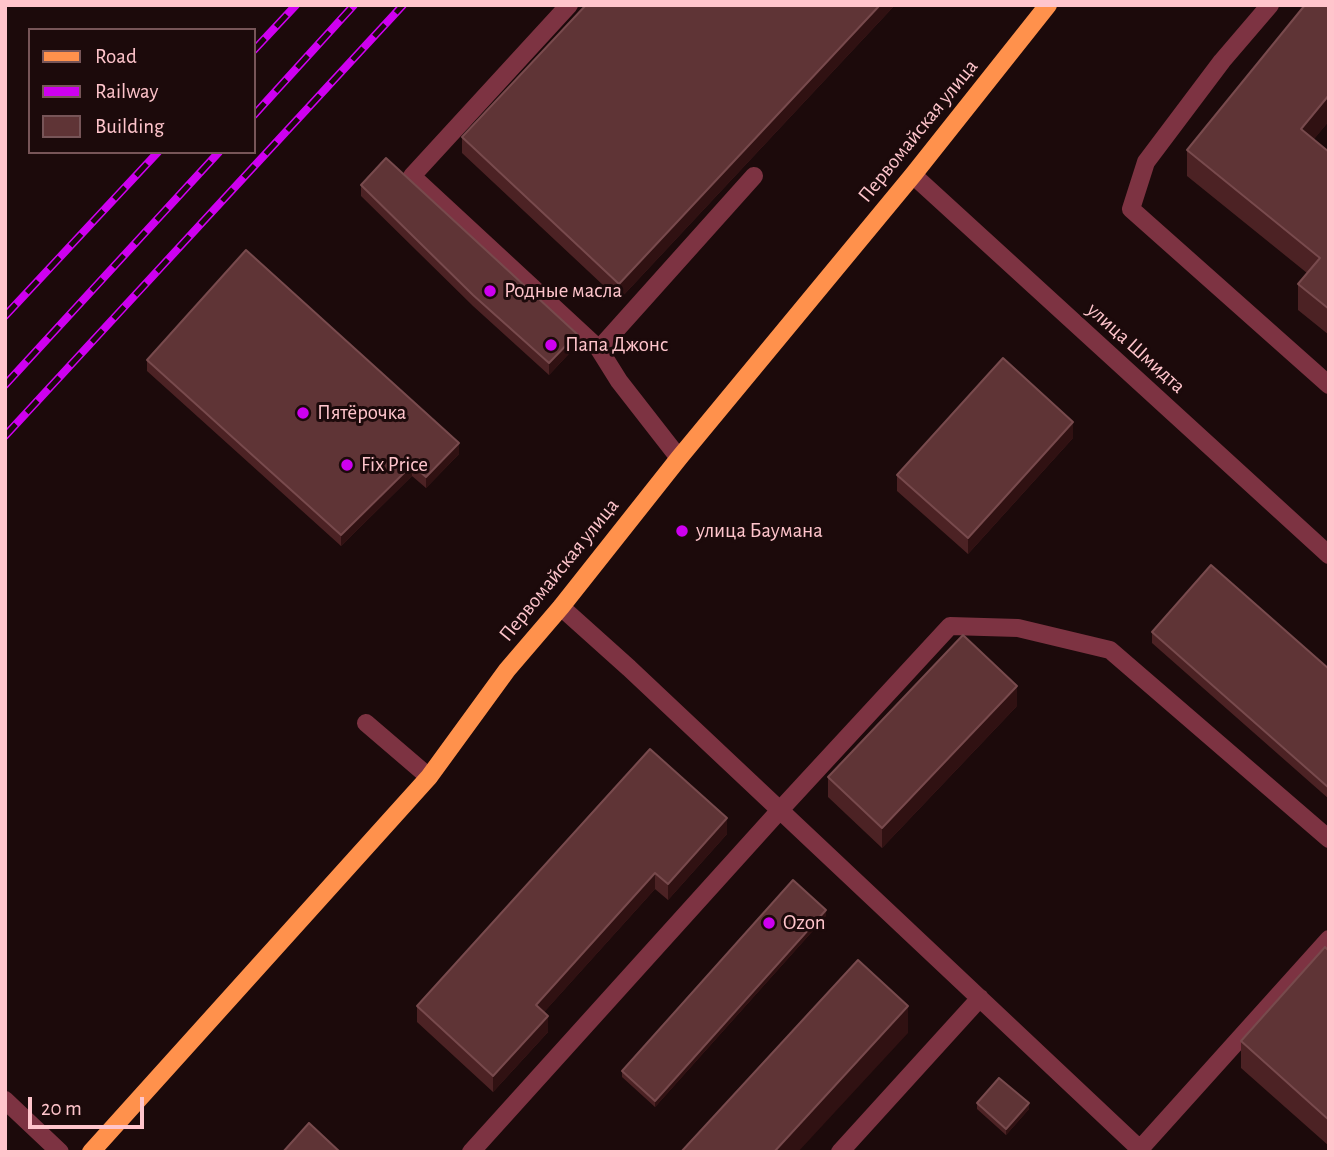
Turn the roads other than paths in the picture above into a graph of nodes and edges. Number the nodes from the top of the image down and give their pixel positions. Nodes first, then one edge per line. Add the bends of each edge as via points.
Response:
1 (569, 5) edge
2 (1048, 5) edge
3 (1270, 5) edge
4 (913, 174) junction
5 (754, 176) dead end
6 (599, 349) junction
7 (1329, 385) edge
8 (679, 458) junction
9 (1329, 555) edge
10 (561, 607) junction
11 (366, 723) dead end
12 (429, 777) junction
13 (780, 810) junction
14 (1329, 839) edge
15 (1329, 939) edge
16 (980, 998) junction
17 (5, 1100) edge
18 (1142, 1150) edge
19 (60, 1152) edge
20 (91, 1152) edge
21 (471, 1152) edge
22 (841, 1152) edge

1 - 6 street via 412,176
2 - 4 main road, Первомайская улица
3 - 7 street via 1146,162 1130,209
4 - 8 main road, Первомайская улица
4 - 9 street, улица Шмидта
5 - 6 street
6 - 8 street
8 - 10 main road, Первомайская улица
10 - 12 main road, Первомайская улица via 507,670
10 - 13 street
11 - 12 street
12 - 20 main road, Первомайская улица
13 - 14 street via 950,626 1018,628 1110,650
13 - 16 street
13 - 21 street
15 - 18 street
16 - 18 street
16 - 22 street
17 - 19 street

